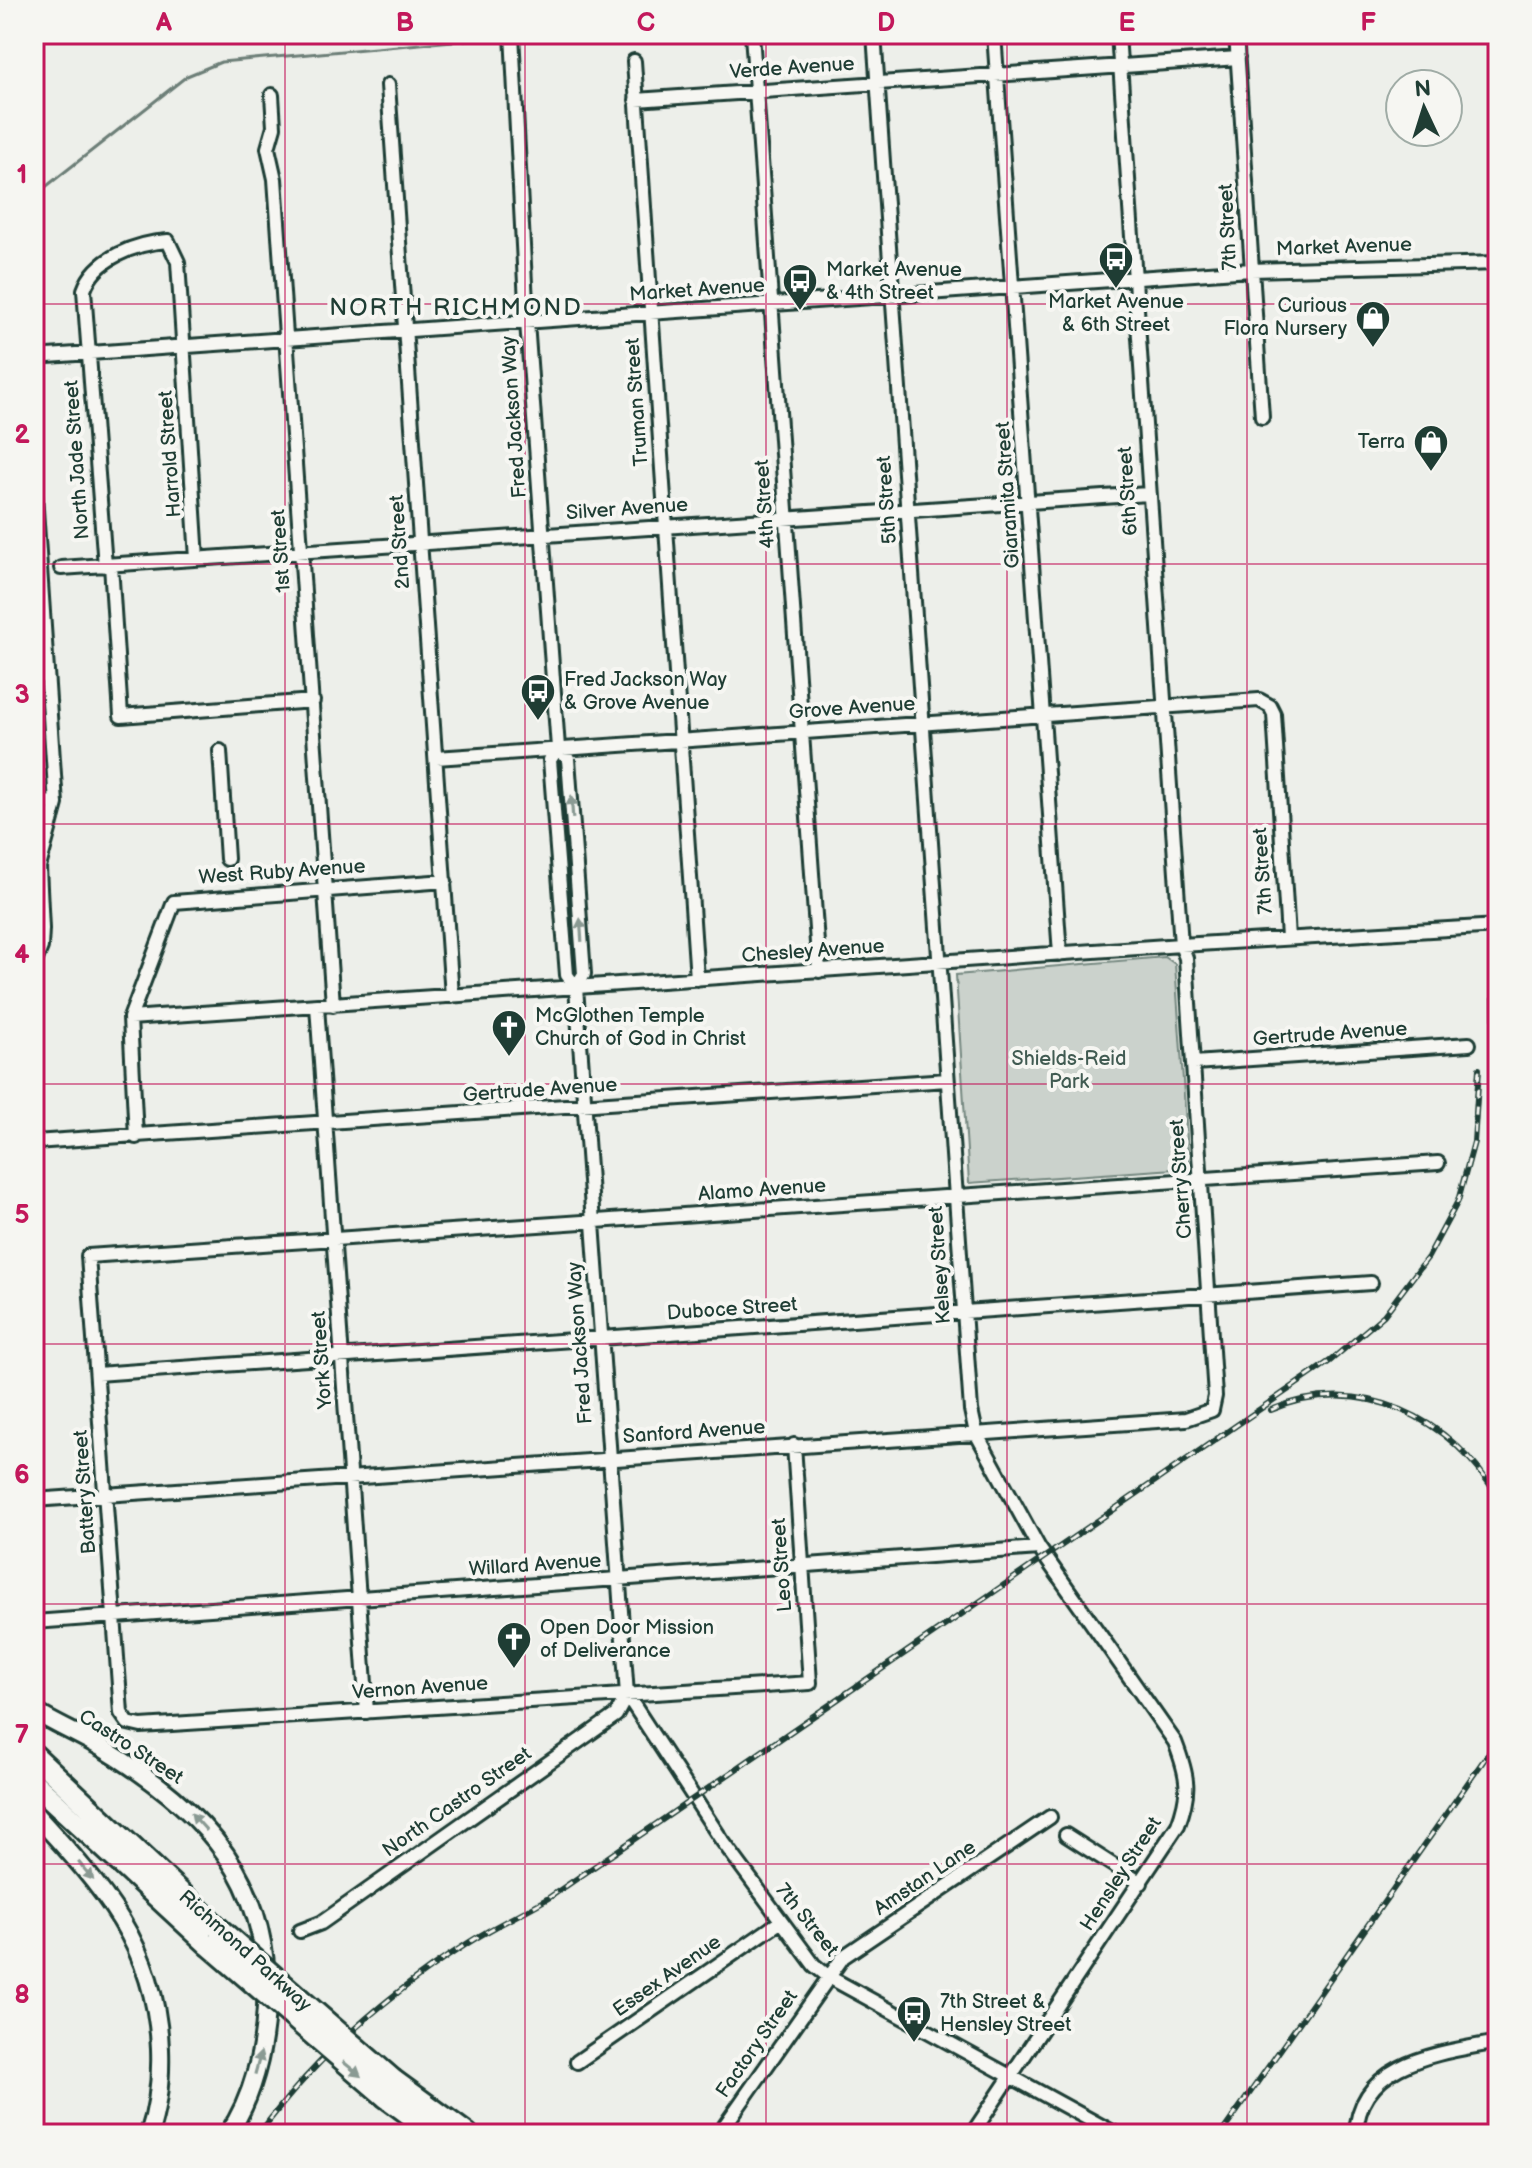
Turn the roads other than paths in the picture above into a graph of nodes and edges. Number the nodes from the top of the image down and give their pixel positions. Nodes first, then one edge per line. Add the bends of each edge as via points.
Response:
1 (512, 34) edge
2 (752, 34) edge
3 (874, 34) edge
4 (994, 34) edge
5 (1118, 34) edge
6 (1236, 34) edge
7 (1238, 58) junction
8 (634, 61) dead end
9 (1120, 66) junction
10 (997, 74) junction
11 (878, 82) junction
12 (388, 85) dead end
13 (757, 92) junction
14 (272, 95) dead end
15 (636, 100) junction
16 (1498, 263) edge
17 (1250, 270) junction
18 (1134, 279) junction
19 (1013, 287) junction
20 (892, 296) junction
21 (772, 305) junction
22 (651, 314) junction
23 (527, 322) junction
24 (405, 329) junction
25 (287, 338) junction
26 (183, 346) junction
27 (90, 352) junction
28 (34, 357) edge
29 (1262, 417) dead end
30 (34, 479) edge
31 (1148, 494) junction
32 (1028, 501) junction
33 (907, 509) junction
34 (786, 518) junction
35 (665, 526) junction
36 (543, 535) junction
37 (420, 544) junction
38 (301, 552) junction
39 (197, 559) junction
40 (108, 565) junction
41 (61, 568) dead end
42 (39, 630) edge
43 (313, 701) junction
44 (1270, 706) joint
45 (1165, 707) junction
46 (50, 714) junction
47 (34, 715) edge
48 (1043, 715) junction
49 (923, 724) junction
50 (801, 731) junction
51 (681, 740) junction
52 (558, 748) junction
53 (220, 751) dead end
54 (436, 758) junction
55 (34, 800) edge
56 (56, 804) junction
57 (227, 859) dead end
58 (445, 881) junction
59 (36, 888) edge
60 (325, 888) junction
61 (1498, 926) edge
62 (1288, 938) junction
63 (1181, 945) junction
64 (1060, 954) junction
65 (939, 962) junction
66 (34, 964) edge
67 (819, 971) junction
68 (697, 979) junction
69 (576, 987) junction
70 (452, 996) junction
71 (333, 1005) junction
72 (317, 1006) junction
73 (130, 1018) junction
74 (1469, 1044) dead end
75 (1194, 1063) junction
76 (947, 1080) junction
77 (583, 1107) junction
78 (325, 1125) junction
79 (136, 1137) junction
80 (34, 1142) edge
81 (1438, 1163) dead end
82 (1202, 1179) junction
83 (956, 1196) junction
84 (591, 1222) junction
85 (334, 1240) junction
86 (88, 1256) joint
87 (1371, 1283) dead end
88 (1208, 1294) junction
89 (963, 1312) junction
90 (599, 1338) junction
91 (341, 1357) junction
92 (97, 1374) junction
93 (1212, 1410) joint
94 (976, 1433) junction
95 (794, 1445) junction
96 (609, 1459) junction
97 (350, 1476) junction
98 (105, 1494) junction
99 (34, 1500) edge
100 (1039, 1548) junction
101 (802, 1567) junction
102 (617, 1579) junction
103 (359, 1598) junction
104 (114, 1615) junction
105 (34, 1622) edge
106 (810, 1683) joint
107 (627, 1695) junction
108 (34, 1711) edge
109 (367, 1712) junction
110 (128, 1723) joint
111 (34, 1755) edge
112 (34, 1783) edge
113 (34, 1813) edge
114 (1050, 1817) dead end
115 (1066, 1835) dead end
116 (1141, 1883) junction
117 (780, 1922) junction
118 (300, 1931) dead end
119 (213, 1936) junction
120 (829, 1977) junction
121 (1498, 2042) edge
122 (577, 2062) dead end
123 (1014, 2075) junction
124 (390, 2088) junction
125 (149, 2134) edge
126 (228, 2134) edge
127 (436, 2134) edge
128 (467, 2134) edge
129 (719, 2134) edge
130 (972, 2134) edge
131 (1116, 2134) edge
132 (1356, 2134) edge

1 - 23 street, Fred Jackson Way
2 - 13 street, 4th Street
3 - 11 street, 5th Street
4 - 10 street, Giaramita Street
5 - 9 street, 6th Street
6 - 7 street, 7th Street
7 - 9 street, Verde Avenue
7 - 17 street, 7th Street
8 - 15 street, Truman Street
9 - 10 street, Verde Avenue
9 - 18 street, 6th Street
10 - 11 street, Verde Avenue
10 - 19 street, Giaramita Street
11 - 13 street, Verde Avenue
11 - 20 street, 5th Street
12 - 24 street, 2nd Street
13 - 15 street, Verde Avenue
13 - 21 street, 4th Street
14 - 25 street, 1st Street via 274,127 268,148
15 - 22 street, Truman Street
16 - 17 street, Market Avenue
17 - 18 street, Market Avenue
17 - 29 street, 7th Street
18 - 19 street, Market Avenue
18 - 31 street, 6th Street
19 - 20 street, Market Avenue
19 - 32 street, Giaramita Street
20 - 21 street, Market Avenue
20 - 33 street, 5th Street
21 - 22 street, Market Avenue
21 - 34 street, 4th Street
22 - 23 street, Market Avenue
22 - 35 street, Truman Street
23 - 24 street, Market Avenue
23 - 36 street, Fred Jackson Way
24 - 25 street, Market Avenue
24 - 37 street, 2nd Street
25 - 26 street, Market Avenue
25 - 38 street, 1st Street
26 - 27 street, Market Avenue
26 - 27 street, Harrold Street via 178,262 168,241 140,243 90,274 84,290
26 - 39 street, Harrold Street
27 - 28 street, Market Avenue
27 - 40 street, North Jade Street
30 - 42 street
31 - 32 street, Silver Avenue
31 - 45 street, 6th Street
32 - 33 street, Silver Avenue
32 - 48 street, Giaramita Street
33 - 34 street, Silver Avenue
33 - 49 street, 5th Street
34 - 35 street, Silver Avenue
34 - 50 street, 4th Street
35 - 36 street, Silver Avenue
35 - 51 street, Truman Street
36 - 37 street, Silver Avenue
36 - 52 street, Fred Jackson Way
37 - 38 street, Silver Avenue
37 - 54 street, 2nd Street
38 - 39 street, Silver Avenue
38 - 43 street, 1st Street
39 - 40 street, Silver Avenue
40 - 41 street, Silver Avenue
40 - 43 street, North Jade Street via 121,716
42 - 46 street
43 - 60 street, 1st Street
44 - 45 street, Grove Avenue via 1259,700
44 - 62 street, 7th Street
45 - 48 street, Grove Avenue
45 - 63 street, 6th Street
46 - 47 street
46 - 56 street
48 - 49 street, Grove Avenue
48 - 64 street, Giaramita Street
49 - 50 street, Grove Avenue
49 - 65 street, 5th Street
50 - 51 street, Grove Avenue
50 - 67 street, 4th Street
51 - 52 street, Grove Avenue
51 - 68 street, Truman Street
52 - 54 street, Grove Avenue
52 - 69 street, Fred Jackson Way via 550,760 567,975
53 - 57 street
54 - 58 street, 2nd Street
55 - 56 street
56 - 59 street
58 - 60 street, West Ruby Avenue
58 - 70 street, 2nd Street
59 - 66 street via 42,938
60 - 71 street, 1st Street
60 - 73 street, West Ruby Avenue via 174,902
61 - 62 street, Chesley Avenue
62 - 63 street, Chesley Avenue
63 - 64 street, Chesley Avenue
63 - 75 street, Cherry Street
64 - 65 street, Chesley Avenue
65 - 67 street, Chesley Avenue
65 - 76 street, Kelsey Street
67 - 68 street, Chesley Avenue
68 - 69 street, Chesley Avenue
69 - 70 street, Chesley Avenue
69 - 77 street, Fred Jackson Way
70 - 71 street, Chesley Avenue
71 - 72 street, Chesley Avenue
72 - 73 street, Chesley Avenue
72 - 78 street, York Street
73 - 79 street, West Ruby Avenue
74 - 75 street, Gertrude Avenue
75 - 82 street, Cherry Street
76 - 77 street, Gertrude Avenue
76 - 83 street, Kelsey Street
77 - 78 street, Gertrude Avenue
77 - 84 street, Fred Jackson Way
78 - 79 street, Gertrude Avenue
78 - 85 street, York Street
79 - 80 street, Gertrude Avenue
81 - 82 street, Alamo Avenue
82 - 83 street, Alamo Avenue
82 - 88 street, Cherry Street
83 - 84 street, Alamo Avenue
83 - 89 street, Kelsey Street
84 - 85 street, Alamo Avenue
84 - 90 street, Fred Jackson Way
85 - 86 street, Alamo Avenue
85 - 91 street, York Street
86 - 92 street, Battery Street
87 - 88 street, Duboce Street
88 - 89 street, Duboce Street
88 - 93 street, Cherry Street
89 - 90 street, Duboce Street
89 - 94 street, Kelsey Street
90 - 91 street, Duboce Street
90 - 96 street, Fred Jackson Way
91 - 92 street, Duboce Street
91 - 97 street, York Street
92 - 98 street, Battery Street
93 - 94 street, Sanford Avenue via 1186,1419
94 - 95 street, Sanford Avenue
94 - 100 street, Kelsey Street
95 - 96 street, Sanford Avenue
95 - 101 street, Leo Street
96 - 97 street, Sanford Avenue
96 - 102 street, Fred Jackson Way
97 - 98 street, Sanford Avenue
97 - 103 street, York Street
98 - 99 street, Sanford Avenue
98 - 104 street, Battery Street
100 - 101 street, Willard Avenue
100 - 116 street, Hensley Street via 1175,1742 1186,1770 1188,1799 1178,1825
101 - 102 street, Willard Avenue
101 - 106 street, Leo Street
102 - 103 street, Willard Avenue
102 - 107 street, Fred Jackson Way
103 - 104 street, Willard Avenue
103 - 109 street, York Street
104 - 105 street, Willard Avenue
104 - 110 street, Battery Street via 121,1713
106 - 107 street, Vernon Avenue
107 - 109 street, Vernon Avenue
107 - 117 street, 7th Street
107 - 118 street, North Castro Street via 616,1715 321,1923
126 -> 108 main road, Castro Street via 252,2086 265,2025 265,1950 255,1907 232,1863 175,1797 103,1748
109 - 110 street, Vernon Avenue
111 - 119 highway, Richmond Parkway
112 - 119 highway, Richmond Parkway
113 -> 125 main road via 120,1914 145,1962 159,2010 161,2072
114 - 120 street, Amstan Lane via 843,1957
115 - 116 street
116 - 123 street, Hensley Street
117 - 120 street, 7th Street
117 - 122 street, Essex Avenue
119 - 124 highway, Richmond Parkway, bridge
120 - 123 street, 7th Street
120 - 129 street, Factory Street
121 - 132 street via 1389,2072 1367,2096
123 - 130 street, Hensley Street
123 - 131 street, 7th Street
124 - 127 highway, Richmond Parkway
124 - 128 highway, Richmond Parkway

